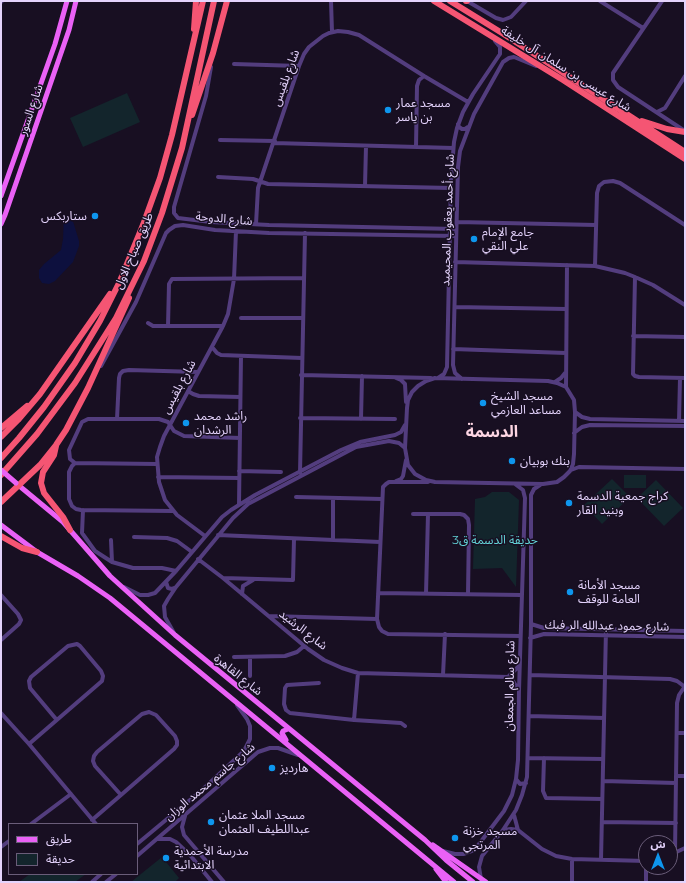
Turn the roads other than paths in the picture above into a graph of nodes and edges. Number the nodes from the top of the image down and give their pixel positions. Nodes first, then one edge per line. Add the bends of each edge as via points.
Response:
1 (76, 1) edge
2 (196, 1) edge
3 (203, 1) edge
4 (214, 1) edge
5 (227, 1) edge
6 (331, 1) edge
7 (434, 1) edge
8 (450, 1) edge
9 (467, 1) edge
10 (526, 1) edge
11 (600, 1) edge
12 (662, 1) edge
13 (67, 2) edge
14 (476, 26) junction
15 (643, 28) junction
16 (332, 32) junction
17 (192, 49) junction
18 (212, 53) junction
19 (234, 64) dead end
20 (299, 66) junction
21 (424, 76) junction
22 (685, 76) edge
23 (563, 80) junction
24 (480, 83) junction
25 (488, 88) junction
26 (468, 102) junction
27 (665, 108) junction
28 (657, 112) junction
29 (665, 117) junction
30 (634, 119) junction
31 (458, 123) junction
32 (468, 127) junction
33 (685, 132) edge
34 (186, 134) junction
35 (220, 140) dead end
36 (274, 142) junction
37 (366, 146) junction
38 (416, 147) junction
39 (453, 148) junction
40 (685, 152) edge
41 (685, 159) edge
42 (218, 177) dead end
43 (260, 182) junction
44 (365, 186) junction
45 (451, 188) junction
46 (1, 196) edge
47 (211, 222) junction
48 (456, 222) junction
49 (1, 224) edge
50 (256, 224) junction
51 (269, 225) junction
52 (596, 225) junction
53 (685, 225) edge
54 (208, 229) junction
55 (450, 229) junction
56 (456, 229) junction
57 (236, 231) junction
58 (269, 233) junction
59 (305, 233) junction
60 (449, 236) junction
61 (456, 236) junction
62 (456, 262) junction
63 (567, 265) junction
64 (595, 266) junction
65 (635, 277) junction
66 (234, 278) junction
67 (304, 278) junction
68 (120, 281) junction
69 (132, 285) junction
70 (684, 303) edge
71 (455, 307) junction
72 (566, 309) junction
73 (242, 318) dead end
74 (303, 318) junction
75 (148, 323) dead end
76 (168, 326) junction
77 (223, 326) junction
78 (633, 336) junction
79 (685, 337) edge
80 (212, 347) junction
81 (453, 349) junction
82 (566, 353) junction
83 (241, 356) junction
84 (302, 358) junction
85 (198, 372) junction
86 (565, 373) junction
87 (301, 375) junction
88 (362, 376) junction
89 (390, 376) junction
90 (436, 378) junction
91 (680, 378) junction
92 (685, 378) edge
93 (462, 379) junction
94 (555, 382) junction
95 (566, 387) junction
96 (88, 388) junction
97 (188, 391) junction
98 (40, 394) junction
99 (240, 397) junction
100 (407, 408) junction
101 (575, 412) junction
102 (300, 418) junction
103 (117, 419) junction
104 (361, 419) junction
105 (395, 419) dead end
106 (679, 421) junction
107 (685, 421) edge
108 (406, 423) junction
109 (170, 425) junction
110 (685, 426) edge
111 (1, 428) edge
112 (574, 434) junction
113 (1, 437) edge
114 (240, 438) junction
115 (56, 445) junction
116 (405, 448) junction
117 (406, 457) junction
118 (1, 458) edge
119 (573, 461) junction
120 (75, 463) junction
121 (157, 464) junction
122 (579, 467) junction
123 (685, 469) edge
124 (1, 470) edge
125 (571, 470) junction
126 (239, 471) junction
127 (281, 472) dead end
128 (300, 474) junction
129 (1, 475) edge
130 (158, 477) junction
131 (239, 478) junction
132 (394, 482) junction
133 (435, 482) junction
134 (512, 483) junction
135 (18, 484) junction
136 (543, 484) junction
137 (296, 497) dead end
138 (334, 498) junction
139 (382, 499) junction
140 (1, 502) edge
141 (239, 504) junction
142 (83, 510) junction
143 (172, 511) junction
144 (227, 512) junction
145 (413, 514) dead end
146 (428, 514) junction
147 (233, 518) junction
148 (1, 525) edge
149 (70, 530) junction
150 (218, 535) junction
151 (1, 536) edge
152 (205, 536) junction
153 (134, 537) dead end
154 (294, 539) junction
155 (111, 540) dead end
156 (333, 540) junction
157 (380, 542) junction
158 (37, 552) junction
159 (192, 552) junction
160 (198, 559) junction
161 (112, 562) junction
162 (176, 571) junction
163 (522, 575) junction
164 (530, 576) junction
165 (223, 578) junction
166 (255, 580) junction
167 (166, 582) junction
168 (120, 586) junction
169 (176, 587) junction
170 (378, 593) junction
171 (242, 594) junction
172 (426, 594) junction
173 (468, 594) junction
174 (1, 595) edge
175 (521, 595) junction
176 (268, 616) junction
177 (377, 619) junction
178 (531, 624) junction
179 (606, 629) junction
180 (685, 631) edge
181 (445, 634) junction
182 (174, 636) junction
183 (520, 636) junction
184 (606, 636) junction
185 (685, 637) edge
186 (530, 638) junction
187 (1, 640) edge
188 (304, 646) junction
189 (234, 657) dead end
190 (250, 657) junction
191 (520, 665) junction
192 (358, 673) junction
193 (443, 675) junction
194 (530, 675) junction
195 (250, 676) dead end
196 (508, 677) junction
197 (605, 677) junction
198 (319, 683) dead end
199 (685, 687) edge
200 (519, 690) junction
201 (235, 703) junction
202 (519, 707) junction
203 (528, 707) junction
204 (1, 713) edge
205 (529, 716) junction
206 (604, 718) junction
207 (56, 719) junction
208 (354, 720) junction
209 (405, 726) dead end
210 (288, 729) junction
211 (677, 733) junction
212 (685, 733) edge
213 (29, 744) junction
214 (288, 745) junction
215 (302, 757) junction
216 (528, 758) junction
217 (544, 758) junction
218 (603, 759) junction
219 (676, 776) junction
220 (685, 776) edge
221 (217, 777) junction
222 (516, 780) junction
223 (603, 781) junction
224 (526, 783) junction
225 (676, 783) junction
226 (223, 784) junction
227 (514, 791) junction
228 (70, 794) junction
229 (121, 795) junction
230 (522, 795) junction
231 (602, 799) junction
232 (514, 815) junction
233 (185, 816) junction
234 (92, 820) junction
235 (602, 822) junction
236 (32, 823) edge
237 (95, 823) edge
238 (676, 823) junction
239 (503, 830) junction
240 (518, 830) junction
241 (676, 835) edge
242 (158, 839) junction
243 (484, 839) junction
244 (425, 840) junction
245 (138, 843) edge
246 (492, 844) junction
247 (196, 849) junction
248 (443, 851) junction
249 (138, 855) edge
250 (190, 855) junction
251 (572, 859) junction
252 (601, 860) junction
253 (638, 861) edge
254 (435, 866) junction
255 (100, 875) edge
256 (115, 875) edge
257 (483, 880) edge
258 (92, 882) edge
259 (106, 882) edge
260 (212, 882) edge
261 (224, 882) edge
262 (446, 882) edge
263 (454, 882) edge
264 (474, 882) edge
265 (572, 882) edge

1 - 49 main road, شارع السور via 69,30
2 - 17 highway
3 - 17 highway, طريق صباح الاول
4 - 34 highway, طريق صباح الاول
5 - 18 highway
6 - 16 street
7 - 14 highway, شارع عيسى بن سلمان آل خليفة
8 - 30 highway, شارع عيسى بن سلمان آل خليفة
9 - 10 street via 503,20 511,17
11 - 15 street
12 - 15 street
13 - 46 main road, شارع السور via 55,44
14 - 23 highway, شارع عيسى بن سلمان آل خليفة
14 - 24 street, شارع أحمد يعقوب المحيميد via 496,42 501,51
15 - 28 street via 613,73 613,80 616,85
16 - 20 street, شارع بلقيس via 312,44
16 - 21 street via 344,31 359,35
17 - 68 highway, طريق صباح الاول via 160,178
18 - 34 highway
18 - 47 street, شارع الدوحة via 206,96 173,209 179,219
19 - 20 street
20 - 36 street, شارع بلقيس
21 - 26 street
21 - 38 street via 417,86
22 - 27 street
23 - 25 street, شارع أحمد يعقوب المحيميد via 521,59 510,57 502,64
23 - 41 highway, شارع عيسى بن سلمان آل خليفة
24 - 25 street via 486,83
24 - 26 street, شارع أحمد يعقوب المحيميد
25 - 32 street, شارع أحمد يعقوب المحيميد
26 - 31 street, شارع أحمد يعقوب المحيميد
27 - 28 street
27 - 29 street
28 - 29 street
29 - 33 street
30 - 33 highway
30 - 40 highway, شارع عيسى بن سلمان آل خليفة
31 - 32 street via 462,130
31 - 39 street, شارع أحمد يعقوب المحيميد
32 - 48 street, شارع أحمد يعقوب المحيميد via 458,161
34 - 69 highway, طريق صباح الاول via 162,213
35 - 36 street
36 - 37 street
36 - 43 street, شارع بلقيس
37 - 38 street
37 - 44 street
38 - 39 street
39 - 45 street, شارع أحمد يعقوب المحيميد
42 - 43 street
43 - 44 street
43 - 50 street, شارع بلقيس
44 - 45 street
45 - 55 street, شارع أحمد يعقوب المحيميد
47 - 50 street, شارع الدوحة
47 - 54 street via 207,224
48 - 52 street
48 - 56 street, شارع أحمد يعقوب المحيميد
50 - 51 street, شارع الدوحة
51 - 55 street, شارع الدوحة
51 - 58 street
52 - 53 street via 598,190 602,183 610,181 620,183
52 - 64 street
54 - 57 street, شارع الدوحة
54 - 96 street, شارع الدوحة via 181,225 167,231 133,308
55 - 56 street, شارع الدوحة
55 - 60 street, شارع أحمد يعقوب المحيميد
56 - 61 street, شارع أحمد يعقوب المحيميد
57 - 58 street, شارع الدوحة
57 - 66 street, شارع بلقيس
58 - 59 street, شارع الدوحة
59 - 60 street, شارع الدوحة
59 - 67 street
60 - 61 street, شارع الدوحة
60 - 90 street, شارع أحمد يعقوب المحيميد via 447,367 444,374
61 - 62 street, شارع أحمد يعقوب المحيميد
62 - 63 street
62 - 71 street, شارع أحمد يعقوب المحيميد
63 - 64 street
63 - 72 street
64 - 65 street
65 - 70 street
65 - 78 street
66 - 67 street
66 - 76 street via 172,279 169,284
66 - 77 street, شارع بلقيس via 230,307
67 - 74 street
68 - 98 highway
68 - 118 highway, طريق صباح الاول via 100,322 74,363 44,407
69 - 96 highway via 127,304
69 - 129 highway, طريق صباح الاول via 116,318 75,383 37,434
71 - 72 street
71 - 81 street, شارع أحمد يعقوب المحيميد
72 - 82 street
73 - 74 street
74 - 84 street
75 - 76 street via 153,326
76 - 77 street
77 - 80 street, شارع بلقيس
78 - 79 street
78 - 91 street via 634,375
80 - 83 street via 220,355
80 - 85 street, شارع بلقيس
81 - 82 street
81 - 93 street, شارع أحمد يعقوب المحيميد via 454,370
82 - 86 street
83 - 84 street
83 - 99 street
84 - 87 street
85 - 97 street, شارع بلقيس
85 - 103 street via 123,371 118,378
86 - 94 street
86 - 95 street
87 - 88 street
87 - 102 street
88 - 89 street
88 - 104 street
89 - 90 street
89 - 100 street via 400,379 405,384
90 - 93 street
90 - 100 street via 416,387 409,397
91 - 92 street
91 - 106 street
93 - 94 street
94 - 95 street
95 - 101 street via 574,400
96 - 115 highway
97 - 99 street via 199,396
97 - 109 street, شارع بلقيس
98 - 111 highway
98 - 113 highway
99 - 114 street
100 - 108 street
101 - 106 street via 590,419
101 - 112 street
102 - 104 street
102 - 128 street
103 - 109 street via 160,419
103 - 120 street via 83,421 68,452 70,459
104 - 105 street
106 - 107 street
108 - 116 street
108 - 128 street via 397,434 352,445
109 - 114 street via 175,432 186,436
109 - 121 street, شارع بلقيس via 160,447
110 - 112 street via 593,424 584,426
112 - 119 street
114 - 126 street
115 - 135 highway via 40,465
115 - 149 highway via 54,455 43,472 41,483 44,493
116 - 117 street
116 - 128 street via 401,443 393,441 364,445
117 - 132 street via 404,476
117 - 133 street via 409,467 415,474
119 - 122 street
119 - 125 street
120 - 121 street
120 - 142 street via 69,472 70,501 74,508
121 - 130 street, شارع بلقيس
122 - 123 street
122 - 125 street
124 - 135 main road, شارع القاهرة, bridge
125 - 136 street via 559,481
126 - 127 street
126 - 131 street
128 - 141 street
128 - 147 street via 251,501
130 - 131 street
130 - 143 street, شارع بلقيس via 163,496
131 - 141 street
132 - 133 street
132 - 139 street via 384,486
133 - 134 street
134 - 136 street
134 - 163 street, شارع سالم الجمعان via 522,488 525,493
135 - 140 highway
135 - 149 main road, شارع القاهرة
136 - 164 street, شارع سالم الجمعان via 535,488 531,495
137 - 138 street
138 - 139 street
138 - 156 street
139 - 157 street
141 - 144 street
142 - 143 street
142 - 161 street via 82,533 95,551
143 - 152 street, شارع بلقيس
144 - 147 street
144 - 152 street
145 - 146 street
146 - 172 street
146 - 173 street via 460,514 468,519
147 - 150 street
148 - 158 main road, شارع القاهرة
149 - 168 main road, شارع القاهرة
150 - 154 street
150 - 160 street
151 - 158 highway via 22,548
152 - 159 street
153 - 159 street via 167,538 177,541
154 - 156 street
154 - 166 street via 293,580
155 - 161 street
156 - 157 street
157 - 170 street
158 - 201 main road, شارع القاهرة via 94,587
159 - 162 street
160 - 165 street, شارع الرشيد
160 - 169 street
161 - 162 street via 133,568 162,568
162 - 167 street
163 - 164 street via 527,572
163 - 175 street, شارع سالم الجمعان
164 - 178 street, شارع سالم الجمعان
165 - 166 street
165 - 171 street, شارع الرشيد
166 - 171 street via 244,585
167 - 168 street via 148,595 140,595
167 - 169 street via 170,589
168 - 182 main road, شارع القاهرة
169 - 182 street via 164,606 165,619
170 - 172 street
170 - 177 street
171 - 176 street, شارع الرشيد
172 - 173 street
173 - 175 street
174 - 187 street via 21,620
175 - 183 street, شارع سالم الجمعان
176 - 177 street
176 - 188 street, شارع الرشيد
177 - 181 street via 380,629 387,633
178 - 179 street, شارع حمود عبدالله الر فبك via 544,628
178 - 186 street, شارع سالم الجمعان
179 - 180 street, شارع حمود عبدالله الر فبك
179 - 184 street
181 - 183 street
181 - 193 street
182 - 210 main road, شارع القاهرة
183 - 191 street, شارع سالم الجمعان
184 - 185 street, شارع حمود عبدالله الر فبك
184 - 186 street, شارع حمود عبدالله الر فبك via 544,634
184 - 197 street
186 - 194 street, شارع سالم الجمعان
188 - 190 street via 289,656
188 - 192 street, شارع الرشيد via 328,662
189 - 190 street
190 - 195 street
191 - 196 street
191 - 200 street, شارع سالم الجمعان
192 - 193 street, شارع الرشيد
192 - 208 street
193 - 196 street, شارع الرشيد
194 - 197 street
194 - 203 street, شارع سالم الجمعان
196 - 200 street
197 - 199 street via 670,679
197 - 206 street
198 - 208 street via 287,685 284,704 286,710 290,713
199 - 211 street via 678,699
200 - 202 street, شارع سالم الجمعان
201 - 214 main road, شارع القاهرة
201 - 221 street, شارع جاسم محمد الوزان via 249,723 250,739 244,752
202 - 203 street via 523,710
202 - 222 street, شارع سالم الجمعان
203 - 205 street, شارع سالم الجمعان
204 - 213 street
205 - 206 street
205 - 216 street, شارع سالم الجمعان
206 - 218 street
207 - 207 street via 103,679 101,671 78,644 68,646 28,682 30,688
207 - 213 street
208 - 209 street via 401,723
210 - 214 main road via 282,733
210 - 244 main road, شارع القاهرة
211 - 212 street
211 - 219 street
213 - 228 street
214 - 215 main road, شارع القاهرة
215 - 226 street, شارع جاسم محمد الوزان via 282,748 266,749 255,754
215 - 254 main road, شارع القاهرة
216 - 217 street
216 - 224 street, شارع سالم الجمعان
217 - 218 street
217 - 231 street via 545,797
218 - 223 street
219 - 220 street
219 - 225 street
221 - 226 street
221 - 245 street, شارع جاسم محمد الوزان
222 - 224 street via 520,784
222 - 227 street, شارع سالم الجمعان
223 - 225 street
223 - 231 street
224 - 230 street, شارع سالم الجمعان
225 - 238 street
226 - 233 street, شارع جاسم محمد الوزان
227 - 230 street
227 - 243 street, شارع سالم الجمعان via 504,811
228 - 234 street
228 - 236 street
229 - 229 street via 176,746 176,738 154,714 142,714 94,756 95,766
229 - 234 street
230 - 232 street, شارع سالم الجمعان
231 - 235 street
232 - 239 street, شارع سالم الجمعان
232 - 240 street
233 - 242 street, شارع جاسم محمد الوزان
233 - 247 street via 182,824 185,838
234 - 237 street
235 - 238 street
235 - 252 street
238 - 241 street
239 - 240 street
239 - 246 street, شارع سالم الجمعان
240 - 251 street via 548,853
242 - 249 street, شارع جاسم محمد الوزان
242 - 250 street via 173,840
243 - 246 street via 486,844
243 - 248 street, شارع سالم الجمعان via 468,853
244 - 248 main road
244 - 264 main road, شارع القاهرة
246 - 257 street, شارع سالم الجمعان via 481,859 479,870
247 - 250 street via 190,849
247 - 261 street
248 - 257 main road
250 - 260 street
251 - 252 street
251 - 265 street
252 - 253 street
254 - 262 main road
254 - 263 main road, شارع القاهرة
255 - 258 street
256 - 259 street

